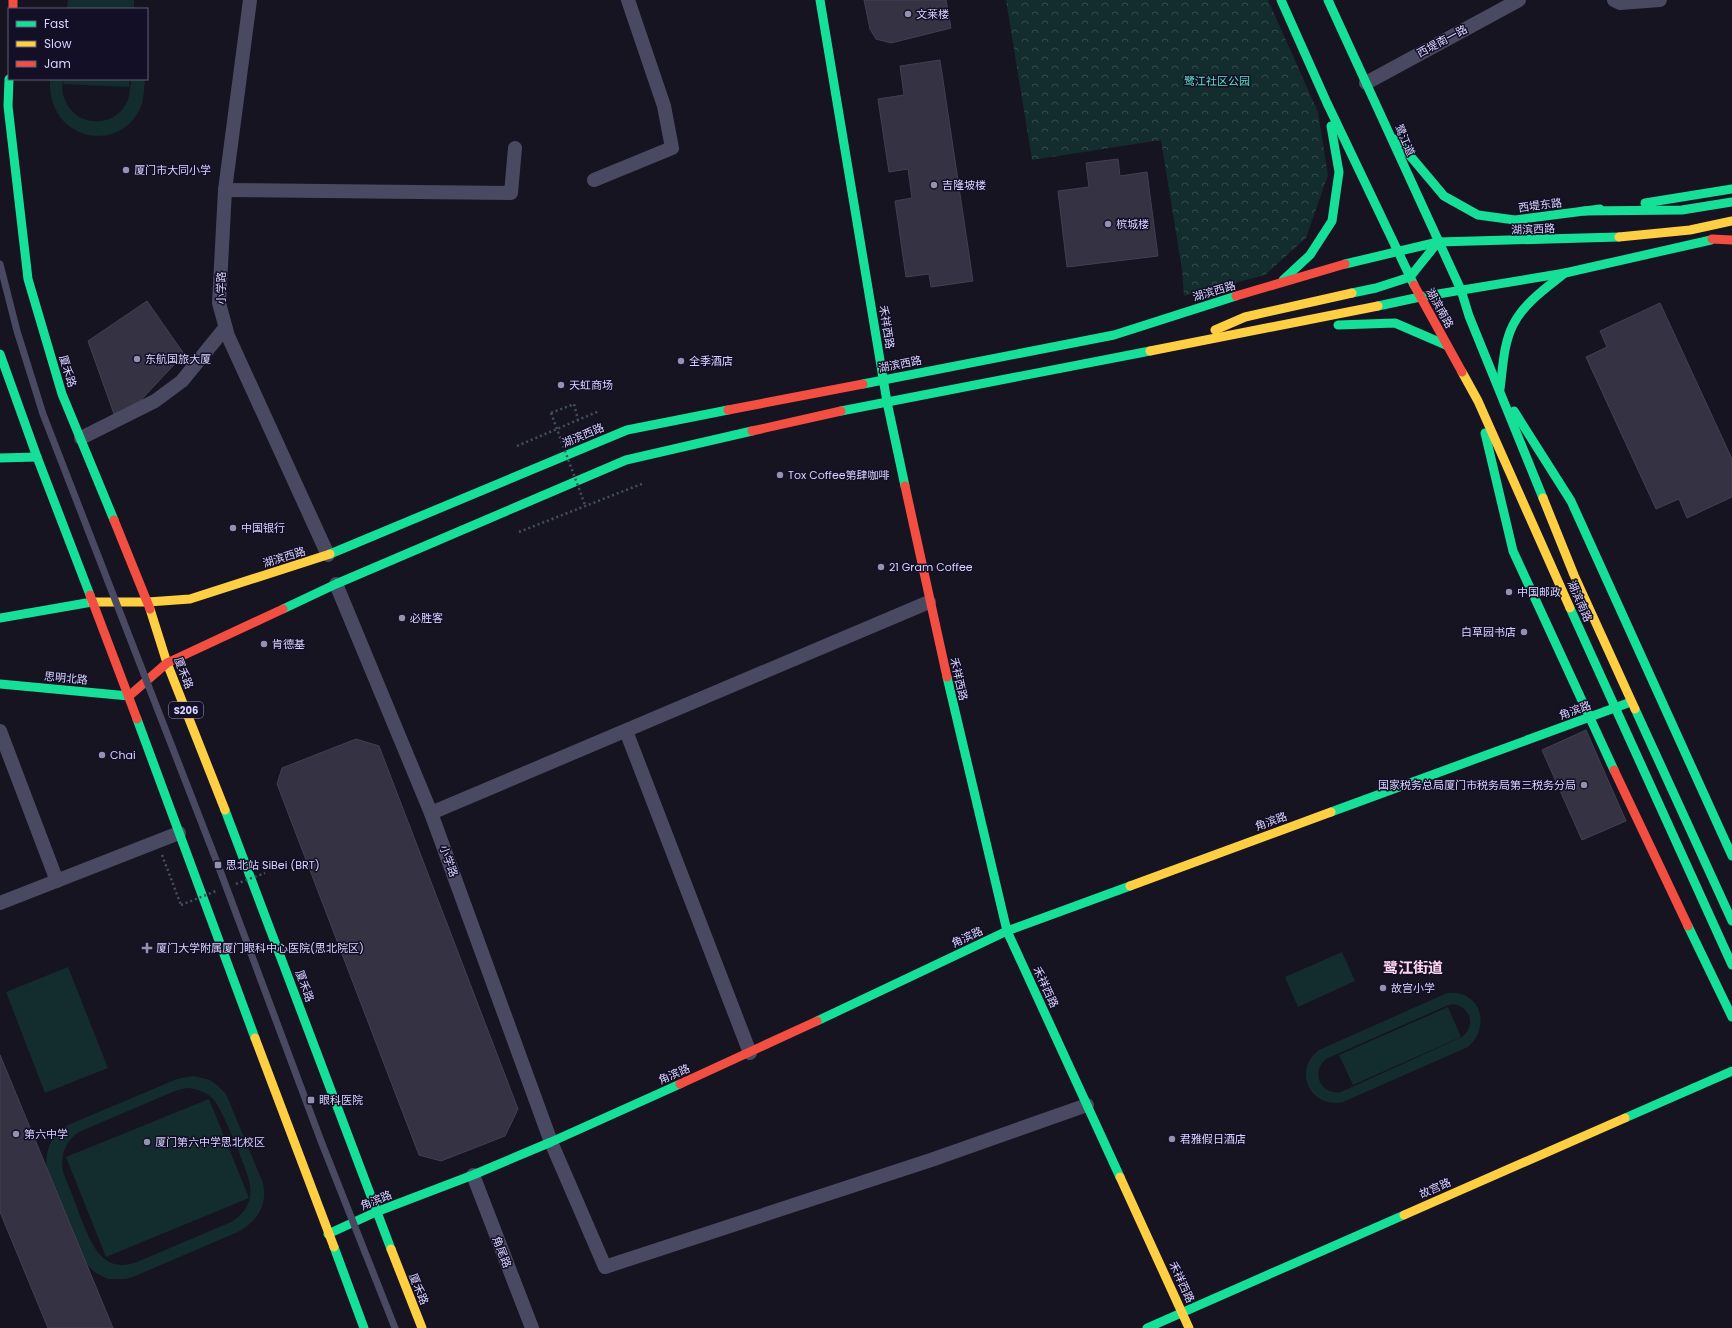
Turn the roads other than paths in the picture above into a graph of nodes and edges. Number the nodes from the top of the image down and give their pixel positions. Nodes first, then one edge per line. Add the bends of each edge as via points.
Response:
1 (250, 0) edge
2 (628, 0) edge
3 (820, 0) edge
4 (1281, 0) edge
5 (1328, 0) edge
6 (1519, 0) edge
7 (1614, 0) edge
8 (1660, 0) edge
9 (9, 80) edge
10 (1366, 83) junction
11 (1327, 103) junction
12 (1386, 128) junction
13 (514, 148) dead end
14 (594, 180) dead end
15 (1732, 189) edge
16 (225, 190) junction
17 (1732, 202) edge
18 (1584, 211) junction
19 (1732, 221) edge
20 (1732, 236) edge
21 (1712, 239) junction
22 (1732, 240) edge
23 (1438, 242) junction
24 (1398, 251) junction
25 (0, 264) edge
26 (1565, 273) junction
27 (1410, 277) junction
28 (1280, 282) junction
29 (1461, 290) junction
30 (1420, 297) junction
31 (225, 328) junction
32 (1271, 328) junction
33 (1181, 345) junction
34 (1446, 345) junction
35 (0, 354) edge
36 (884, 379) junction
37 (1500, 388) junction
38 (1478, 401) junction
39 (887, 402) junction
40 (81, 438) junction
41 (36, 457) junction
42 (0, 458) edge
43 (328, 556) junction
44 (336, 584) junction
45 (92, 602) junction
46 (148, 602) junction
47 (929, 602) junction
48 (0, 618) edge
49 (167, 663) junction
50 (0, 684) edge
51 (129, 696) junction
52 (1632, 702) junction
53 (1614, 708) junction
54 (1588, 717) junction
55 (0, 731) edge
56 (626, 731) junction
57 (431, 813) junction
58 (179, 833) junction
59 (1732, 856) edge
60 (57, 881) junction
61 (0, 903) edge
62 (1732, 921) edge
63 (1007, 931) junction
64 (1732, 966) edge
65 (1732, 1017) edge
66 (750, 1053) junction
67 (1732, 1071) edge
68 (1087, 1105) junction
69 (552, 1142) junction
70 (473, 1175) junction
71 (376, 1212) junction
72 (328, 1234) junction
73 (1183, 1312) junction
74 (364, 1328) edge
75 (395, 1328) edge
76 (422, 1328) edge
77 (532, 1328) edge
78 (1147, 1328) edge
79 (1189, 1328) edge

1 - 16 street, 小学路
2 - 14 street via 664,106 672,148
3 - 36 main road, 禾祥西路
4 - 11 main road
5 - 10 main road, 鹭江道
6 - 10 street, 西堤南一路
7 - 8 street via 1620,3
9 - 40 main road, 厦禾路 / S206 via 8,106 28,279 62,394
10 - 12 main road, 鹭江道
11 - 24 main road
11 - 28 main road via 1338,172 1332,221 1310,255
12 - 18 main road, 西堤东路 via 1444,196 1478,215 1515,220
12 - 23 main road, 鹭江道
13 - 16 street via 511,193
15 - 18 main road, 西堤东路
16 - 31 street, 小学路 via 219,303
17 - 18 main road via 1682,210
19 - 23 main road, 湖滨西路 via 1690,230 1604,238
20 - 21 main road
21 - 22 main road
21 - 26 main road
23 - 24 main road, 湖滨西路
23 - 27 main road
23 - 29 main road, 鹭江道
24 - 27 main road, 湖滨南路
24 - 28 main road, 湖滨西路
25 - 75 lane, bridge via 16,331 46,421
26 - 29 main road
26 - 37 main road via 1531,301 1513,325
27 - 30 main road, 湖滨南路
27 - 33 main road via 1376,288 1245,317
28 - 36 main road, 湖滨西路 via 1114,335
29 - 30 main road
29 - 37 main road, 湖滨南路 via 1469,316
30 - 32 main road
30 - 34 main road, 湖滨南路
31 - 40 street via 182,381 155,401
31 - 43 street, 小学路
32 - 33 main road
32 - 34 main road via 1395,323
33 - 39 main road
34 - 38 main road, 湖滨南路
35 - 41 main road
36 - 39 main road, 禾祥西路
36 - 43 main road, 湖滨西路 via 627,430
37 - 52 main road, 湖滨南路 via 1574,575
37 - 59 main road via 1571,501
38 - 53 main road, 湖滨南路
38 - 54 main road via 1513,551
39 - 44 main road via 626,460
39 - 47 main road, 禾祥西路
40 - 46 main road, 厦禾路 / S206
41 - 42 main road
41 - 45 main road
43 - 46 main road, 湖滨西路 via 190,599
44 - 49 main road
44 - 57 street, 小学路
45 - 46 main road, 湖滨西路
45 - 48 main road
45 - 51 main road
46 - 49 main road, 厦禾路 / S206
47 - 56 street
47 - 63 main road, 禾祥西路
49 - 51 main road
49 - 71 main road, 厦禾路 / S206 via 257,892
50 - 51 main road, 思明北路
51 - 58 main road
52 - 53 main road, 角滨路
52 - 62 main road, 湖滨南路
53 - 54 main road, 角滨路
53 - 64 main road, 湖滨南路
54 - 63 main road, 角滨路
54 - 65 main road
55 - 60 street
56 - 57 street
56 - 66 street
57 - 69 street, 小学路
58 - 60 street
58 - 72 main road
60 - 61 street
63 - 66 main road, 角滨路
63 - 68 main road, 禾祥西路
66 - 69 main road, 角滨路
67 - 73 main road, 故宫路
68 - 69 street, 小学路 via 931,1160 605,1267
68 - 73 main road, 禾祥西路
69 - 70 main road, 角滨路
70 - 71 main road, 角滨路
70 - 77 street, 角尾路
71 - 72 main road, 角滨路
71 - 76 main road, 厦禾路 / S206
72 - 74 main road
73 - 78 main road, 故宫路
73 - 79 main road, 禾祥西路

